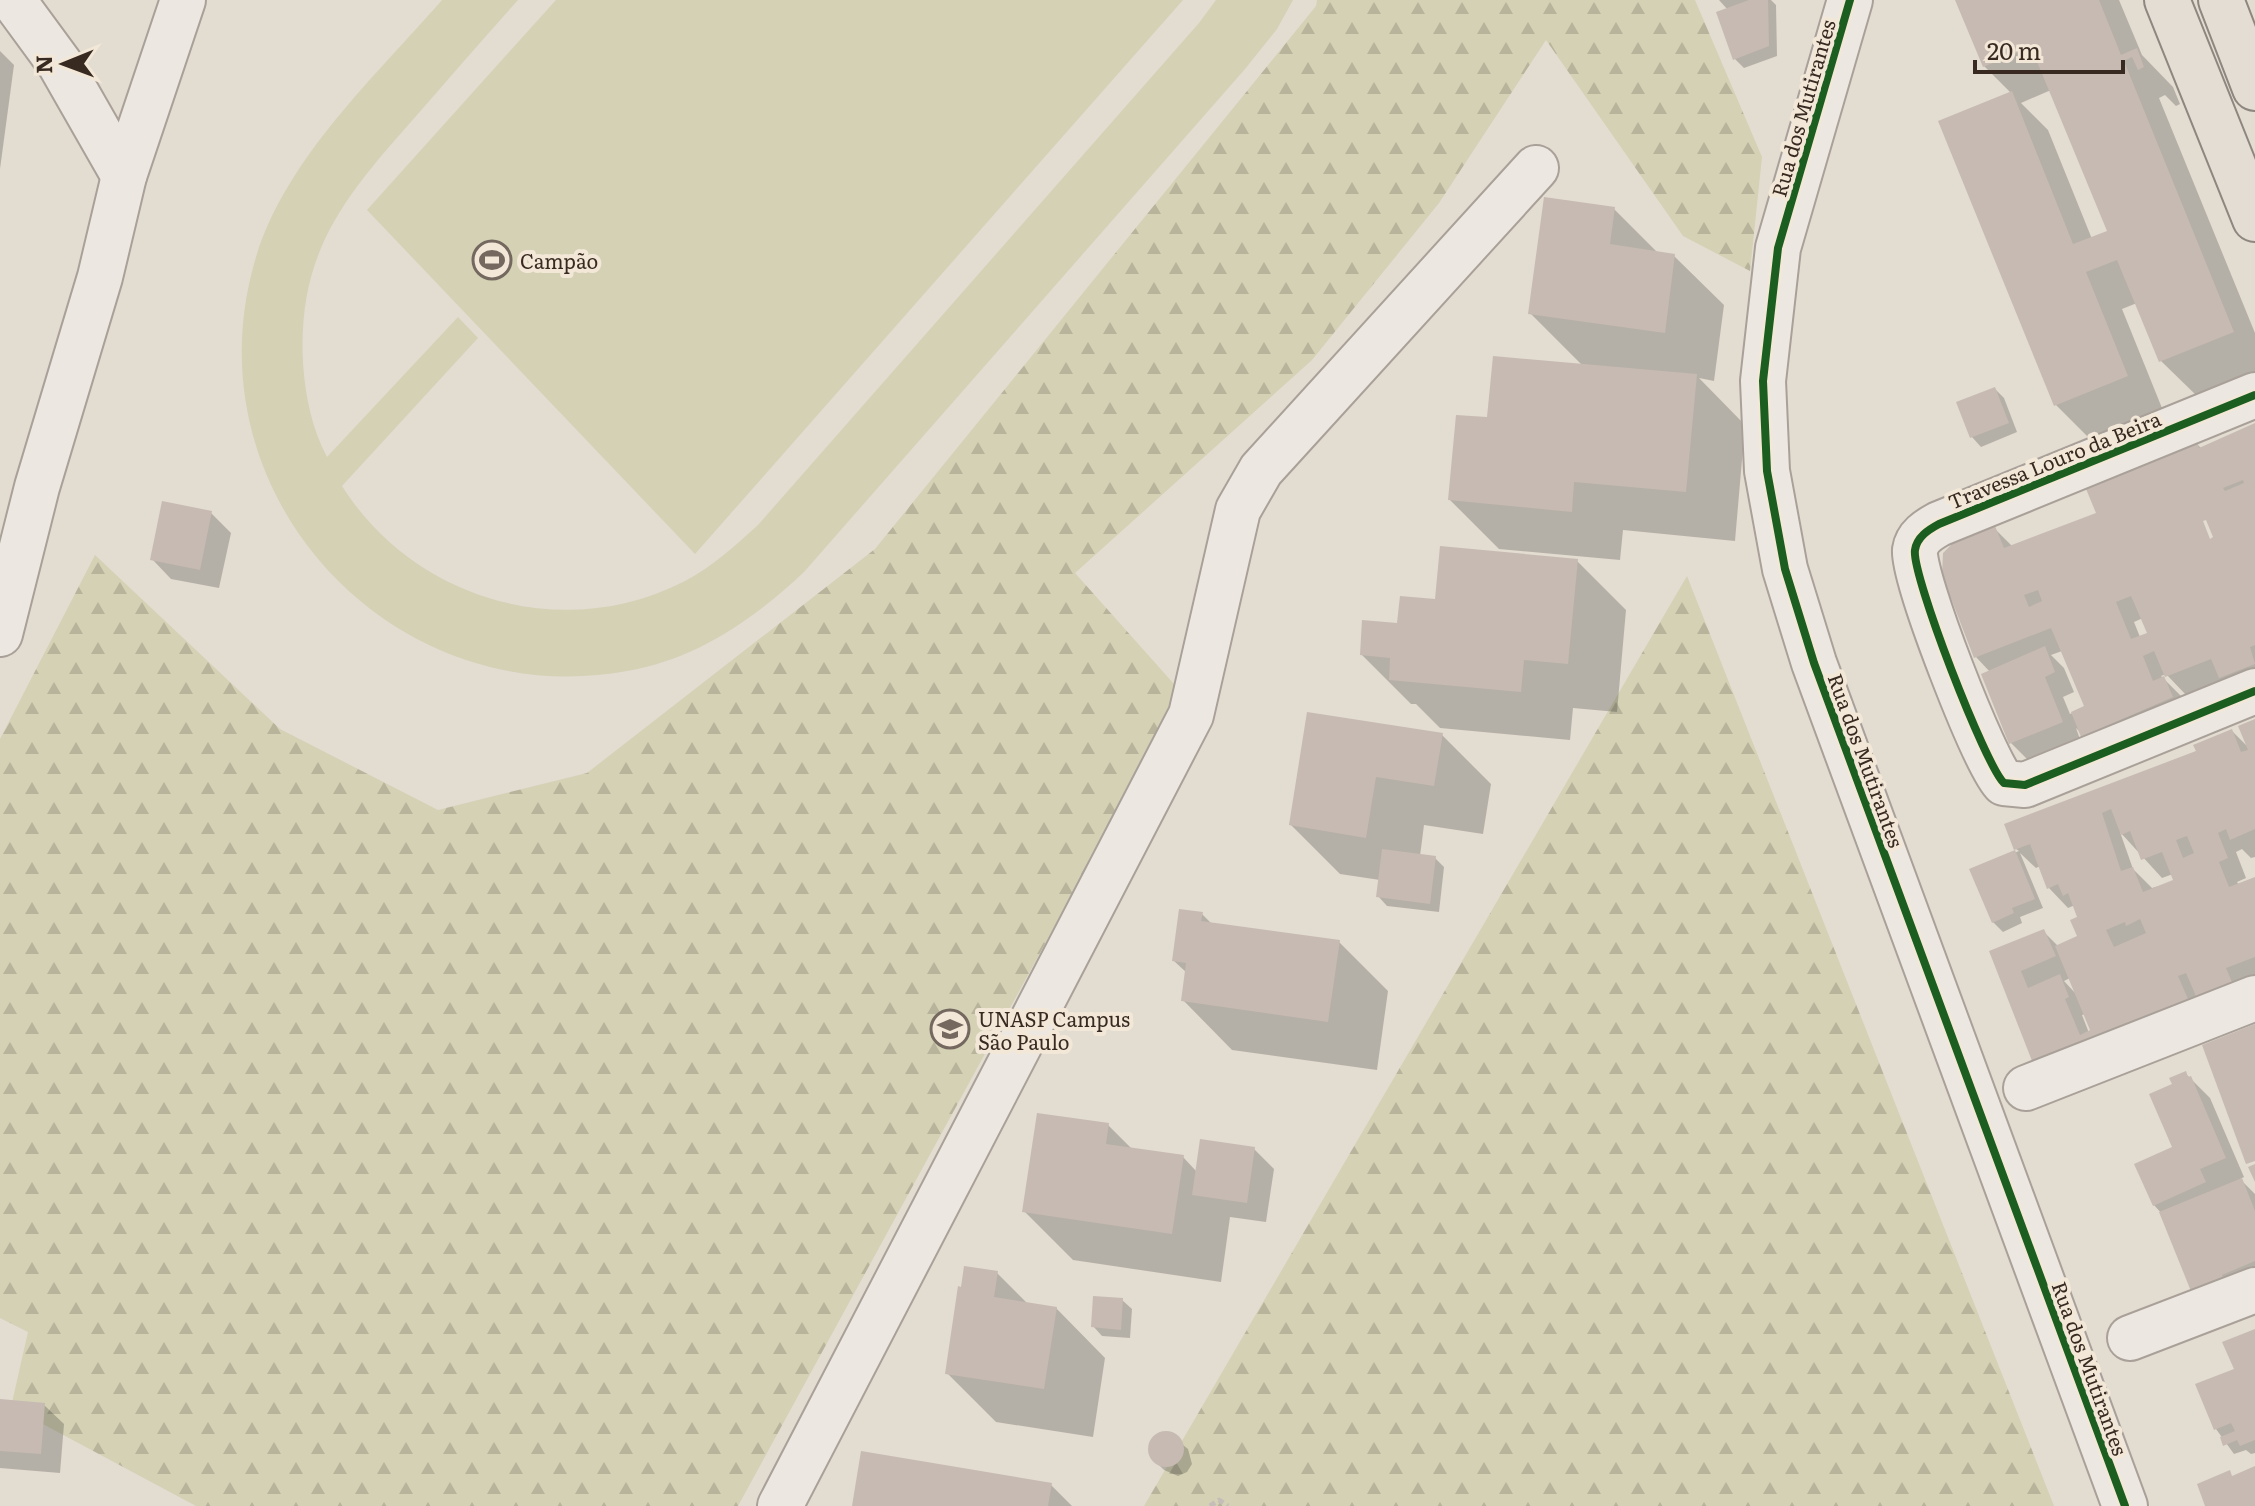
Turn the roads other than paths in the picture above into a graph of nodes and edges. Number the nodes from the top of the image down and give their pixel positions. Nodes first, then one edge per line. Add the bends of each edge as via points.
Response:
1 (13, 0) edge
2 (183, 0) edge
3 (1850, 0) edge
4 (2167, 0) edge
5 (2221, 0) edge
6 (2255, 88) edge
7 (1536, 168) dead end
8 (124, 176) junction
9 (2255, 219) edge
10 (2255, 395) edge
11 (0, 634) edge
12 (2255, 691) edge
13 (2255, 998) edge
14 (2026, 1088) dead end
15 (2255, 1290) edge
16 (2130, 1338) dead end
17 (780, 1506) edge
18 (2125, 1506) edge

1 - 8 street via 60,64
2 - 8 street
3 - 18 street, Rua dos Mutirantes via 1778,248 1763,381 1767,471 1785,569 1814,663
4 - 9 main road
5 - 6 main road
7 - 17 street via 1261,470 1238,510 1191,715
8 - 11 street
10 - 12 street, Travessa Louro da Beira via 1939,524 1927,531 1915,550 1941,640 1991,765 2004,783 2025,785
13 - 14 street
15 - 16 street

